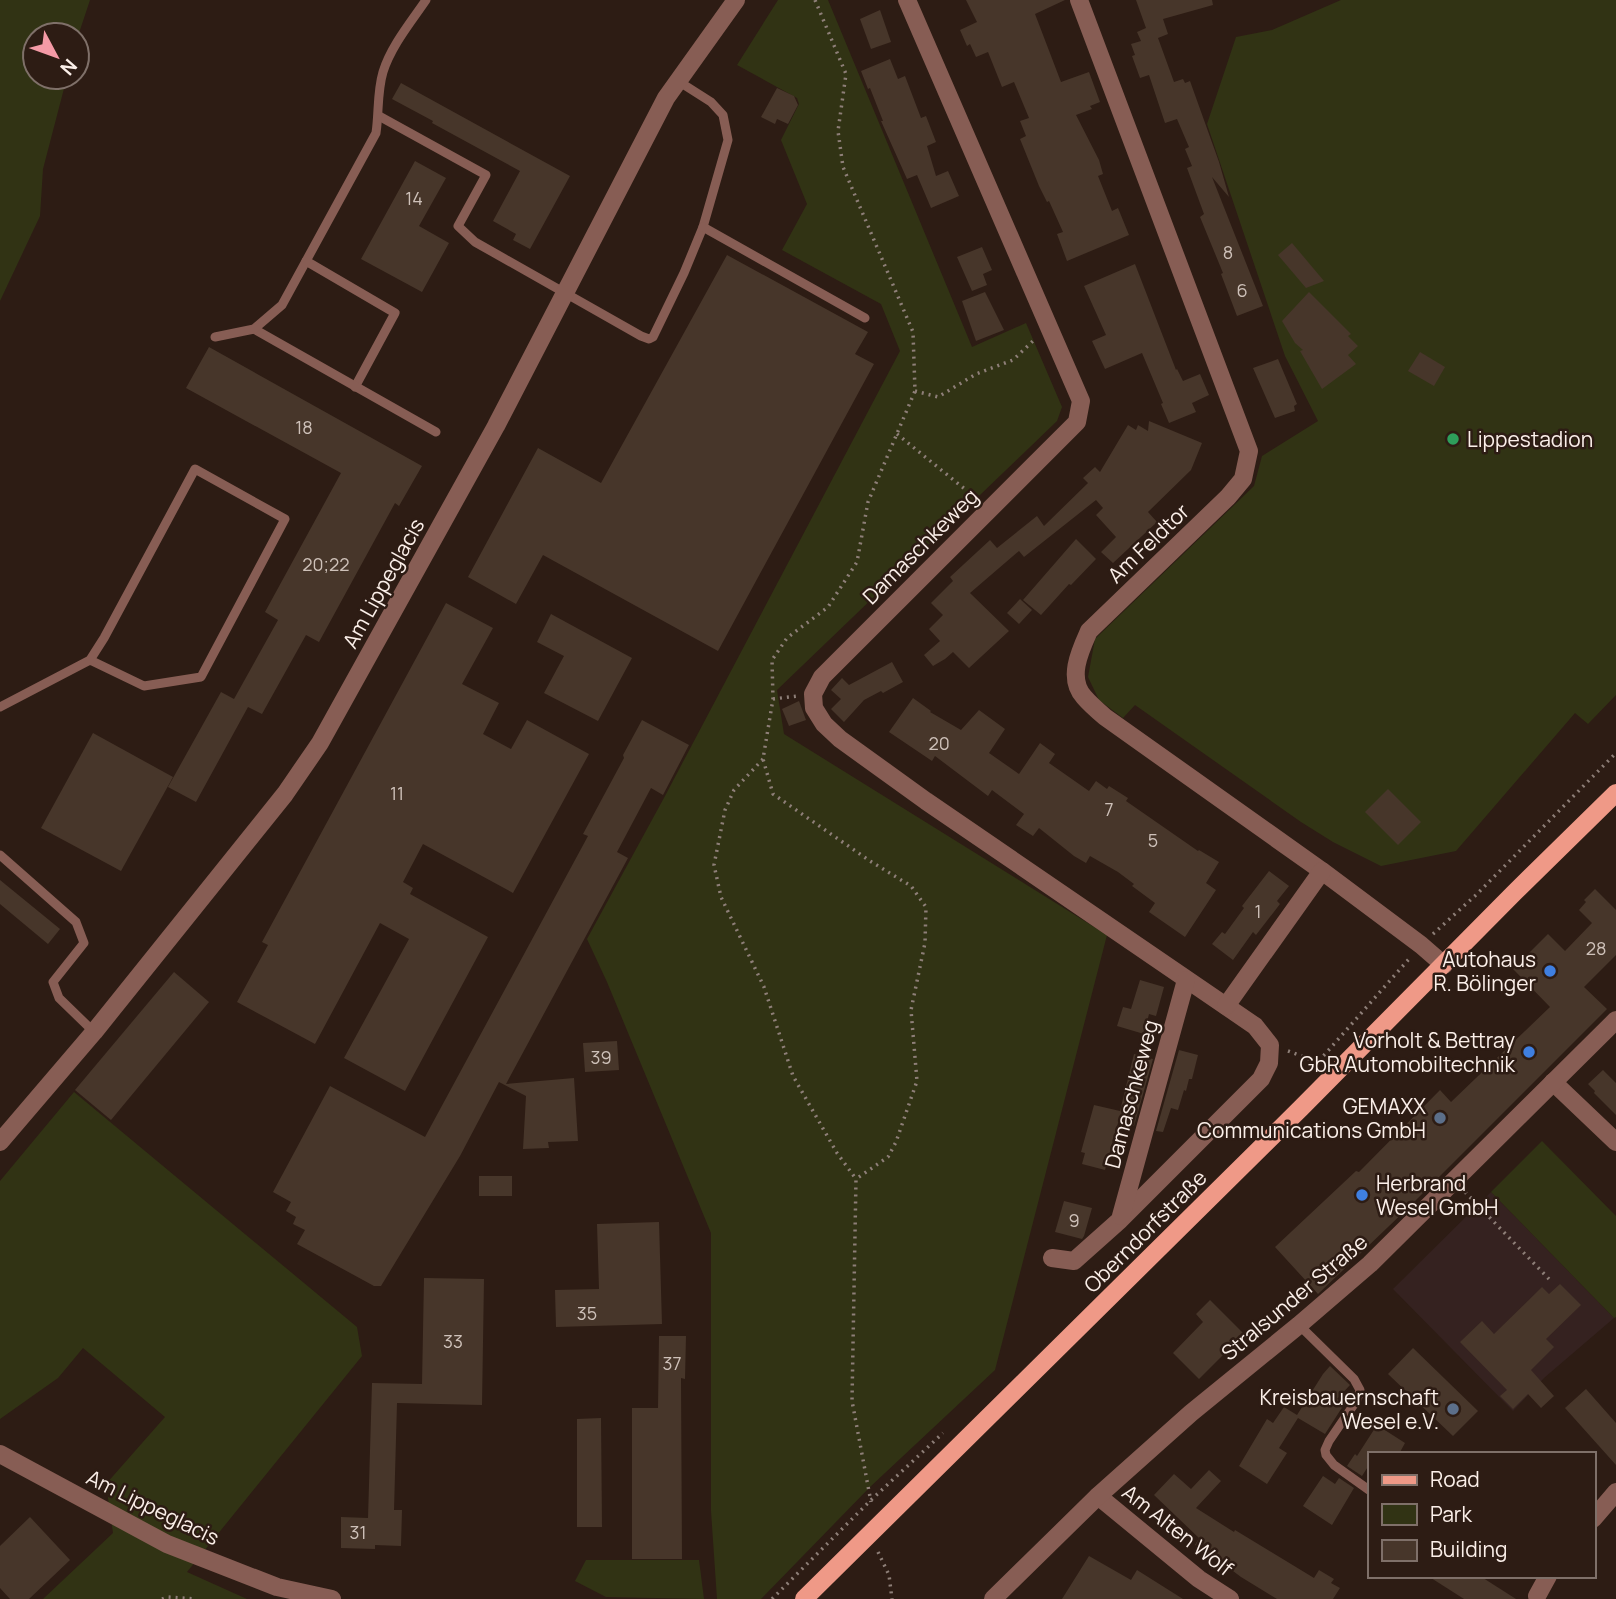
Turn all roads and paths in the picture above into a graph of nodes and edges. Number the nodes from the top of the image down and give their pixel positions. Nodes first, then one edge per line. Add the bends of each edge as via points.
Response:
1 (426, 0) edge
2 (736, 0) edge
3 (815, 0) edge
4 (907, 0) edge
5 (1079, 0) edge
6 (678, 81) junction
7 (379, 116) junction
8 (703, 227) junction
9 (306, 261) junction
10 (566, 292) junction
11 (865, 318) dead end
12 (1048, 326) junction
13 (254, 329) junction
14 (215, 337) dead end
15 (355, 387) junction
16 (915, 391) junction
17 (436, 432) dead end
18 (897, 434) junction
19 (975, 498) dead end
20 (90, 660) junction
21 (0, 707) edge
22 (1616, 753) edge
23 (763, 759) junction
24 (1616, 782) edge
25 (1616, 793) edge
26 (0, 855) edge
27 (1322, 871) junction
28 (1515, 892) junction
29 (1421, 945) junction
30 (1444, 965) junction
31 (1186, 980) junction
32 (1226, 1006) junction
33 (1616, 1020) edge
34 (94, 1032) junction
35 (1270, 1045) junction
36 (1553, 1082) junction
37 (0, 1142) edge
38 (1616, 1142) edge
39 (856, 1179) junction
40 (1454, 1181) junction
41 (1120, 1220) junction
42 (1052, 1258) dead end
43 (1549, 1279) dead end
44 (1299, 1325) junction
45 (947, 1428) dead end
46 (0, 1454) edge
47 (1368, 1489) edge
48 (1616, 1492) edge
49 (1098, 1496) junction
50 (871, 1500) junction
51 (1595, 1516) edge
52 (874, 1529) junction
53 (1547, 1578) edge
54 (1537, 1596) dead end
55 (162, 1599) edge
56 (195, 1599) edge
57 (332, 1599) edge
58 (772, 1599) edge
59 (804, 1599) edge
60 (892, 1599) edge
61 (993, 1599) edge
62 (1230, 1599) edge

1 - 7 lane via 384,70
2 - 6 street, Am Lippeglacis
3 - 16 path via 846,74 838,131 844,167 914,332
4 - 12 street, Damaschkeweg
5 - 27 street, Am Feldtor via 1249,451 1243,479 1228,498 1089,632 1077,657 1075,678 1082,695 1105,717
6 - 8 lane via 723,114 729,140
6 - 10 street, Am Lippeglacis
7 - 9 lane via 376,133
7 - 10 lane via 486,175 458,226 475,242
8 - 10 lane via 649,339
8 - 11 lane
9 - 13 lane via 282,305
9 - 15 lane via 395,313
10 - 34 street, Am Lippeglacis via 320,743 285,794
12 - 16 path via 1013,360 976,374 938,397
12 - 31 street, Damaschkeweg via 1081,401 1077,422 822,677 813,694 814,708 840,738 926,801
13 - 14 lane
13 - 15 lane
15 - 17 lane
16 - 18 path
18 - 19 path
18 - 23 path via 868,502 857,562 828,607 787,638 772,660 773,699
20 - 20 lane via 144,686 201,677 285,519 194,469
20 - 21 lane
22 - 29 path
23 - 39 path via 734,790 725,810 714,865 721,897 764,987 793,1076
23 - 39 path via 773,794 911,886 926,907 925,943 911,1010 917,1081 888,1157
24 - 28 main road, Oberndorfstraße
25 - 28 main road, Oberndorfstraße
26 - 34 lane via 76,922 84,943 53,982 59,998
27 - 29 street, Am Feldtor
27 - 32 street
28 - 30 main road, Oberndorfstraße
29 - 30 street, Am Feldtor
29 - 35 path via 1317,1062
30 - 52 main road, Oberndorfstraße
31 - 32 street, Damaschkeweg
31 - 41 street, Damaschkeweg
32 - 35 street, Damaschkeweg via 1255,1026
33 - 36 street, Stralsunder Straße
34 - 37 street, Am Lippeglacis
35 - 41 street via 1261,1079
36 - 38 street
36 - 40 street, Stralsunder Straße
39 - 50 path via 852,1401
40 - 43 path
40 - 44 street, Stralsunder Straße via 1370,1264
41 - 42 street via 1074,1261
44 - 47 lane via 1360,1390 1325,1450 1334,1465
44 - 49 street, Stralsunder Straße
45 - 50 path
46 - 57 street, Am Lippeglacis via 167,1544 277,1587
48 - 51 street
49 - 61 street, Stralsunder Straße
49 - 62 street, Am Alten Wolf
50 - 52 path
50 - 58 path
52 - 59 main road, Oberndorfstraße
52 - 60 path
53 - 54 street
55 - 56 path

